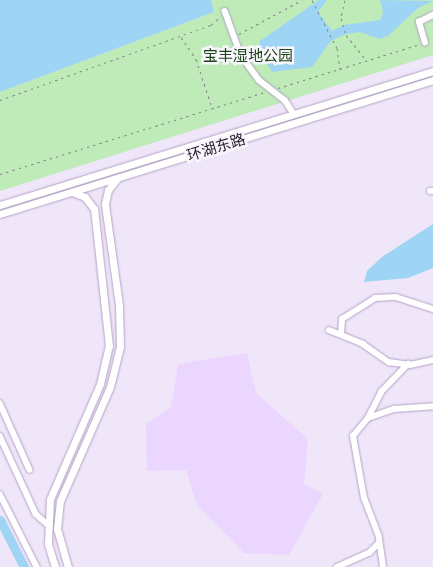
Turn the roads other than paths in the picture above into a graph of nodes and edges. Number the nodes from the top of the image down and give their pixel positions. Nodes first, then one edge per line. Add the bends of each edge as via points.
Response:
1 (225, 11) road end
2 (433, 15) edge
3 (425, 43) road end
4 (433, 71) edge
5 (433, 80) edge
6 (294, 114) junction
7 (120, 177) junction
8 (72, 191) junction
9 (0, 205) edge
10 (0, 214) edge
11 (433, 309) edge
12 (329, 330) dead end
13 (341, 334) junction
14 (433, 360) edge
15 (408, 364) junction
16 (0, 403) edge
17 (433, 406) edge
18 (368, 418) junction
19 (0, 436) edge
20 (30, 470) dead end
21 (0, 494) edge
22 (47, 524) junction
23 (379, 543) junction
24 (36, 567) edge
25 (56, 567) edge
26 (68, 567) edge
27 (336, 567) edge
28 (383, 567) edge

1 - 6 street via 232,38 250,69 285,100
2 - 3 street via 419,22
4 - 6 main road, 环湖东路
5 - 7 main road, 环湖东路
6 - 9 main road, 环湖东路
7 - 8 main road, 环湖东路
7 - 26 main road via 108,190 105,204 119,305 120,347 110,387 60,501 58,529
8 - 10 main road, 环湖东路
8 - 22 main road via 85,197 94,209 109,346 100,384 55,482
11 - 13 street via 396,297 375,298 342,319
12 - 13 street
13 - 15 street via 389,362
14 - 15 street
15 - 18 street via 381,392
16 - 20 street
17 - 18 street via 394,410
18 - 23 street via 356,430 354,449
19 - 22 street via 36,514
21 - 24 street
22 - 25 main road via 48,544
23 - 27 street via 361,557
23 - 28 street

